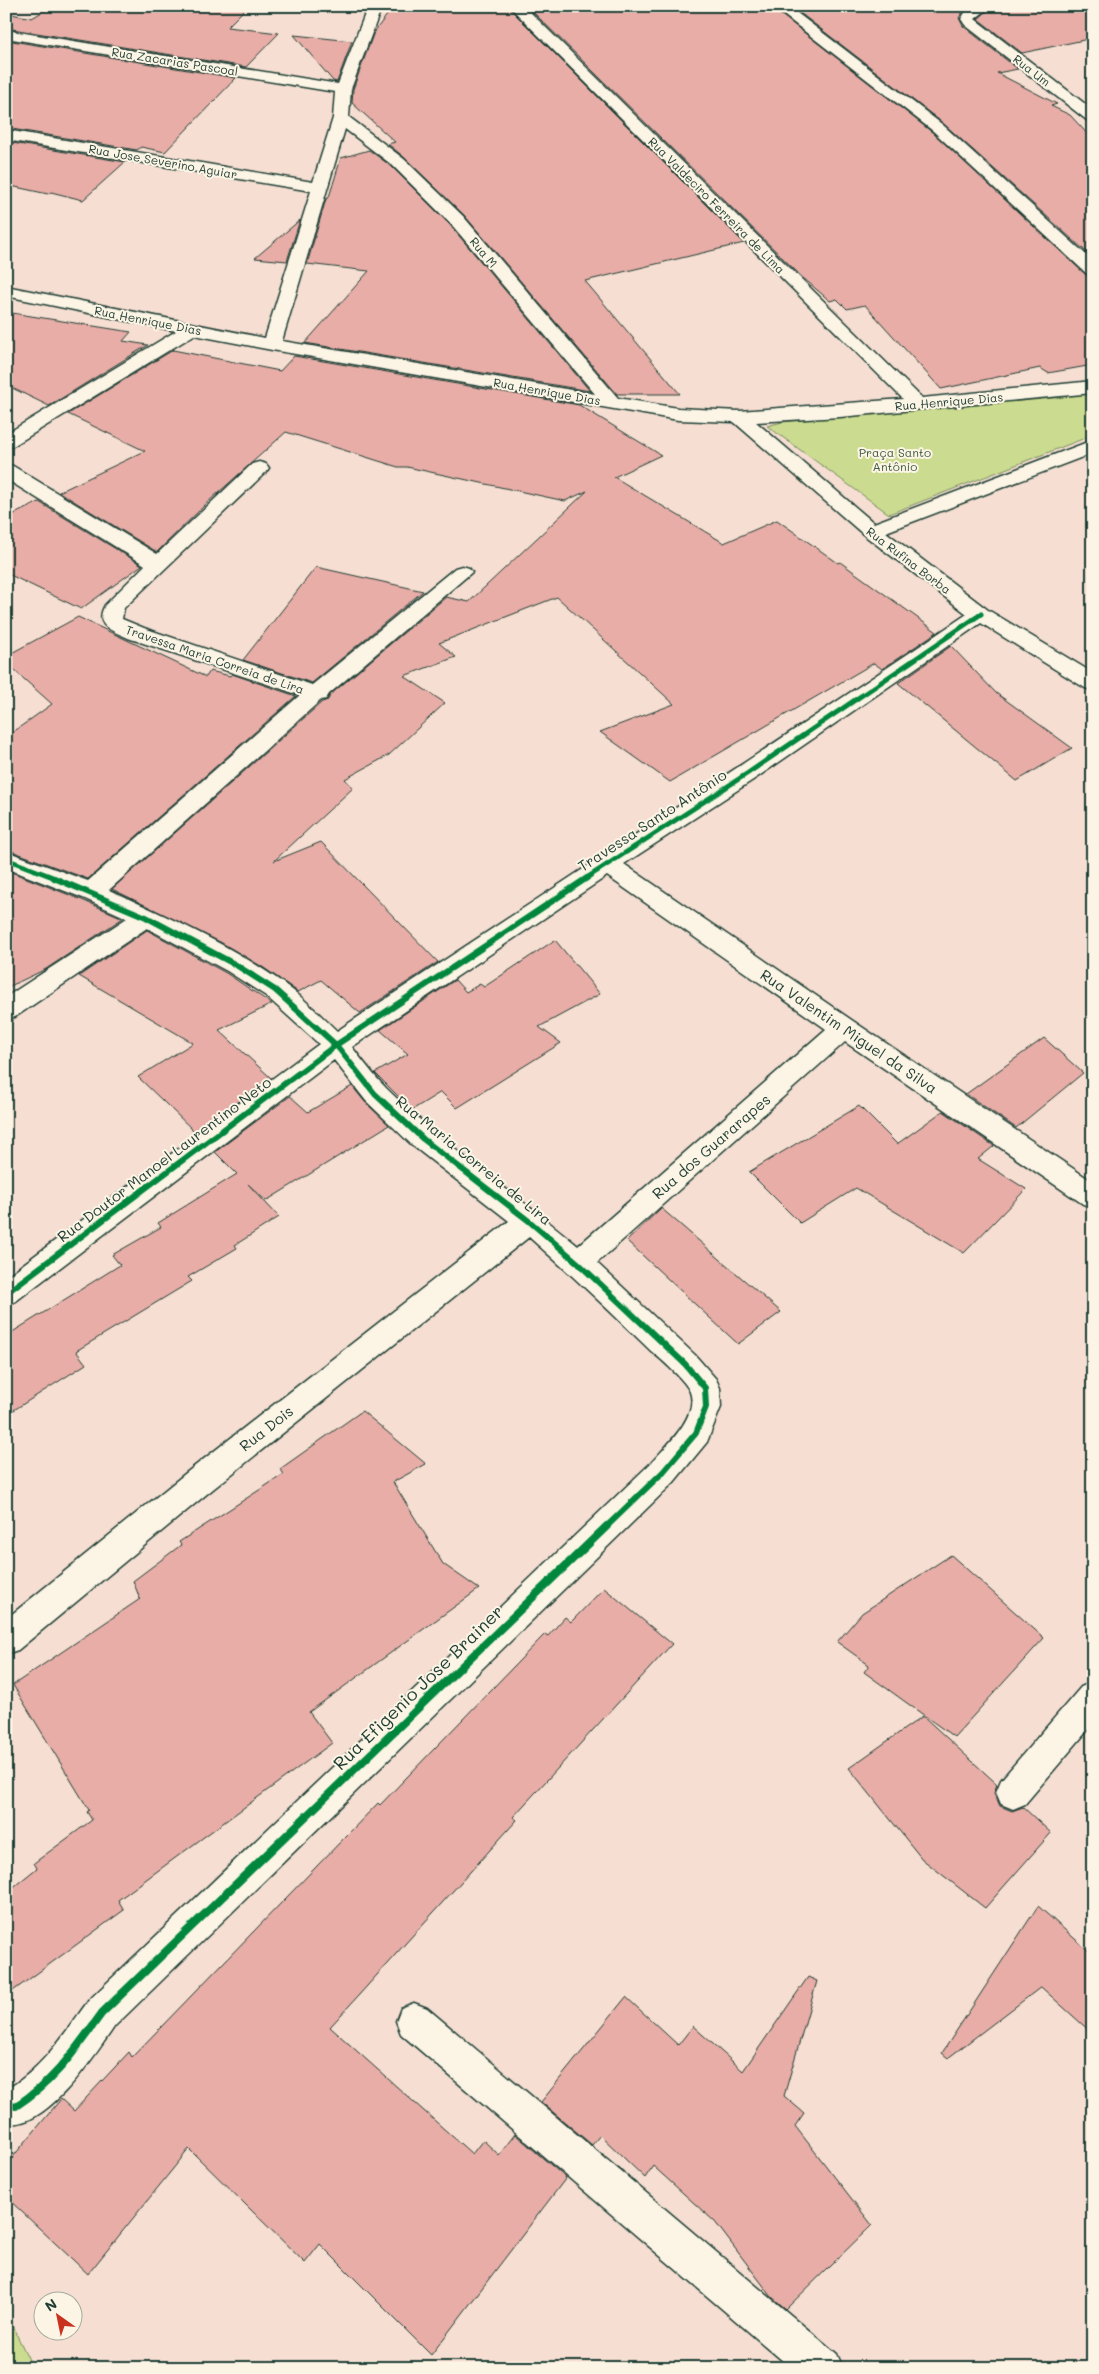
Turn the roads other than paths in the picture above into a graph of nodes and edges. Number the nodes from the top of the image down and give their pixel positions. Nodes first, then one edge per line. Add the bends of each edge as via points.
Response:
1 (375, 6) edge
2 (516, 6) edge
3 (779, 6) edge
4 (984, 6) edge
5 (6, 34) edge
6 (343, 89) junction
7 (1083, 92) dead end
8 (1064, 95) junction
9 (341, 118) junction
10 (1093, 118) edge
11 (6, 135) edge
12 (319, 188) junction
13 (1093, 270) edge
14 (6, 292) edge
15 (191, 329) junction
16 (272, 345) junction
17 (1093, 387) edge
18 (612, 402) junction
19 (918, 404) junction
20 (739, 417) junction
21 (6, 442) edge
22 (1093, 446) edge
23 (259, 468) dead end
24 (6, 470) edge
25 (871, 531) junction
26 (158, 564) junction
27 (462, 572) dead end
28 (981, 614) junction
29 (1093, 683) edge
30 (318, 694) junction
31 (6, 859) edge
32 (607, 864) junction
33 (92, 892) junction
34 (146, 917) junction
35 (6, 1010) edge
36 (844, 1028) junction
37 (336, 1045) junction
38 (1093, 1196) edge
39 (529, 1221) junction
40 (578, 1263) junction
41 (6, 1292) edge
42 (685, 1364) joint
43 (6, 1639) edge
44 (1093, 1698) edge
45 (1012, 1792) dead end
46 (414, 2021) dead end
47 (6, 2104) edge
48 (823, 2368) edge

1 - 6 street
2 - 19 street, Rua Valdeciro Ferreira de Lima
3 - 13 street via 938,128
4 - 8 street, Rua Um via 971,14 968,20
5 - 6 street, Rua Zacarias Pascoal
6 - 9 street
7 - 8 street
8 - 10 street, Rua Um
9 - 12 street
9 - 18 street, Rua M via 398,162 457,220
11 - 12 street, Rua Jose Severino Aguiar
12 - 16 street
14 - 15 street, Rua Henrique Dias
15 - 16 street, Rua Henrique Dias
15 - 21 street
16 - 18 street, Rua Henrique Dias
17 - 19 street, Rua Henrique Dias
18 - 20 street, Rua Henrique Dias via 678,414
19 - 20 street, Rua Henrique Dias
20 - 25 street, Rua Rufina Borba
22 - 25 street
23 - 26 street
24 - 26 street
25 - 28 street, Rua Rufina Borba
26 - 30 street, Travessa Maria Correia de Lira via 116,605 111,613 112,622
27 - 30 street
28 - 29 street, Rua Rufina Borba
28 - 32 street, Travessa Santo Antônio via 748,773
30 - 33 street via 181,809
31 - 33 street, Rua Maria Correia de Lira
32 - 36 street, Rua Valentim Miguel da Silva
32 - 37 street, Travessa Santo Antônio
33 - 34 street, Rua Maria Correia de Lira
34 - 35 street
34 - 37 street, Rua Maria Correia de Lira via 236,965 275,990
36 - 38 street, Rua Valentim Miguel da Silva
36 - 40 street, Rua dos Guararapes
37 - 39 street, Rua Maria Correia de Lira via 375,1094 423,1139
37 - 41 street, Rua Doutor Manoel Laurentino Neto
39 - 40 street, Rua Maria Correia de Lira
39 - 43 street, Rua Dois via 197,1482
40 - 42 street, Rua Maria Correia de Lira
42 - 47 street, Rua Efigenio Jose Brainer via 705,1388 706,1407 696,1433 663,1472 102,2013 65,2064 39,2091 16,2106
44 - 45 street
46 - 48 street

